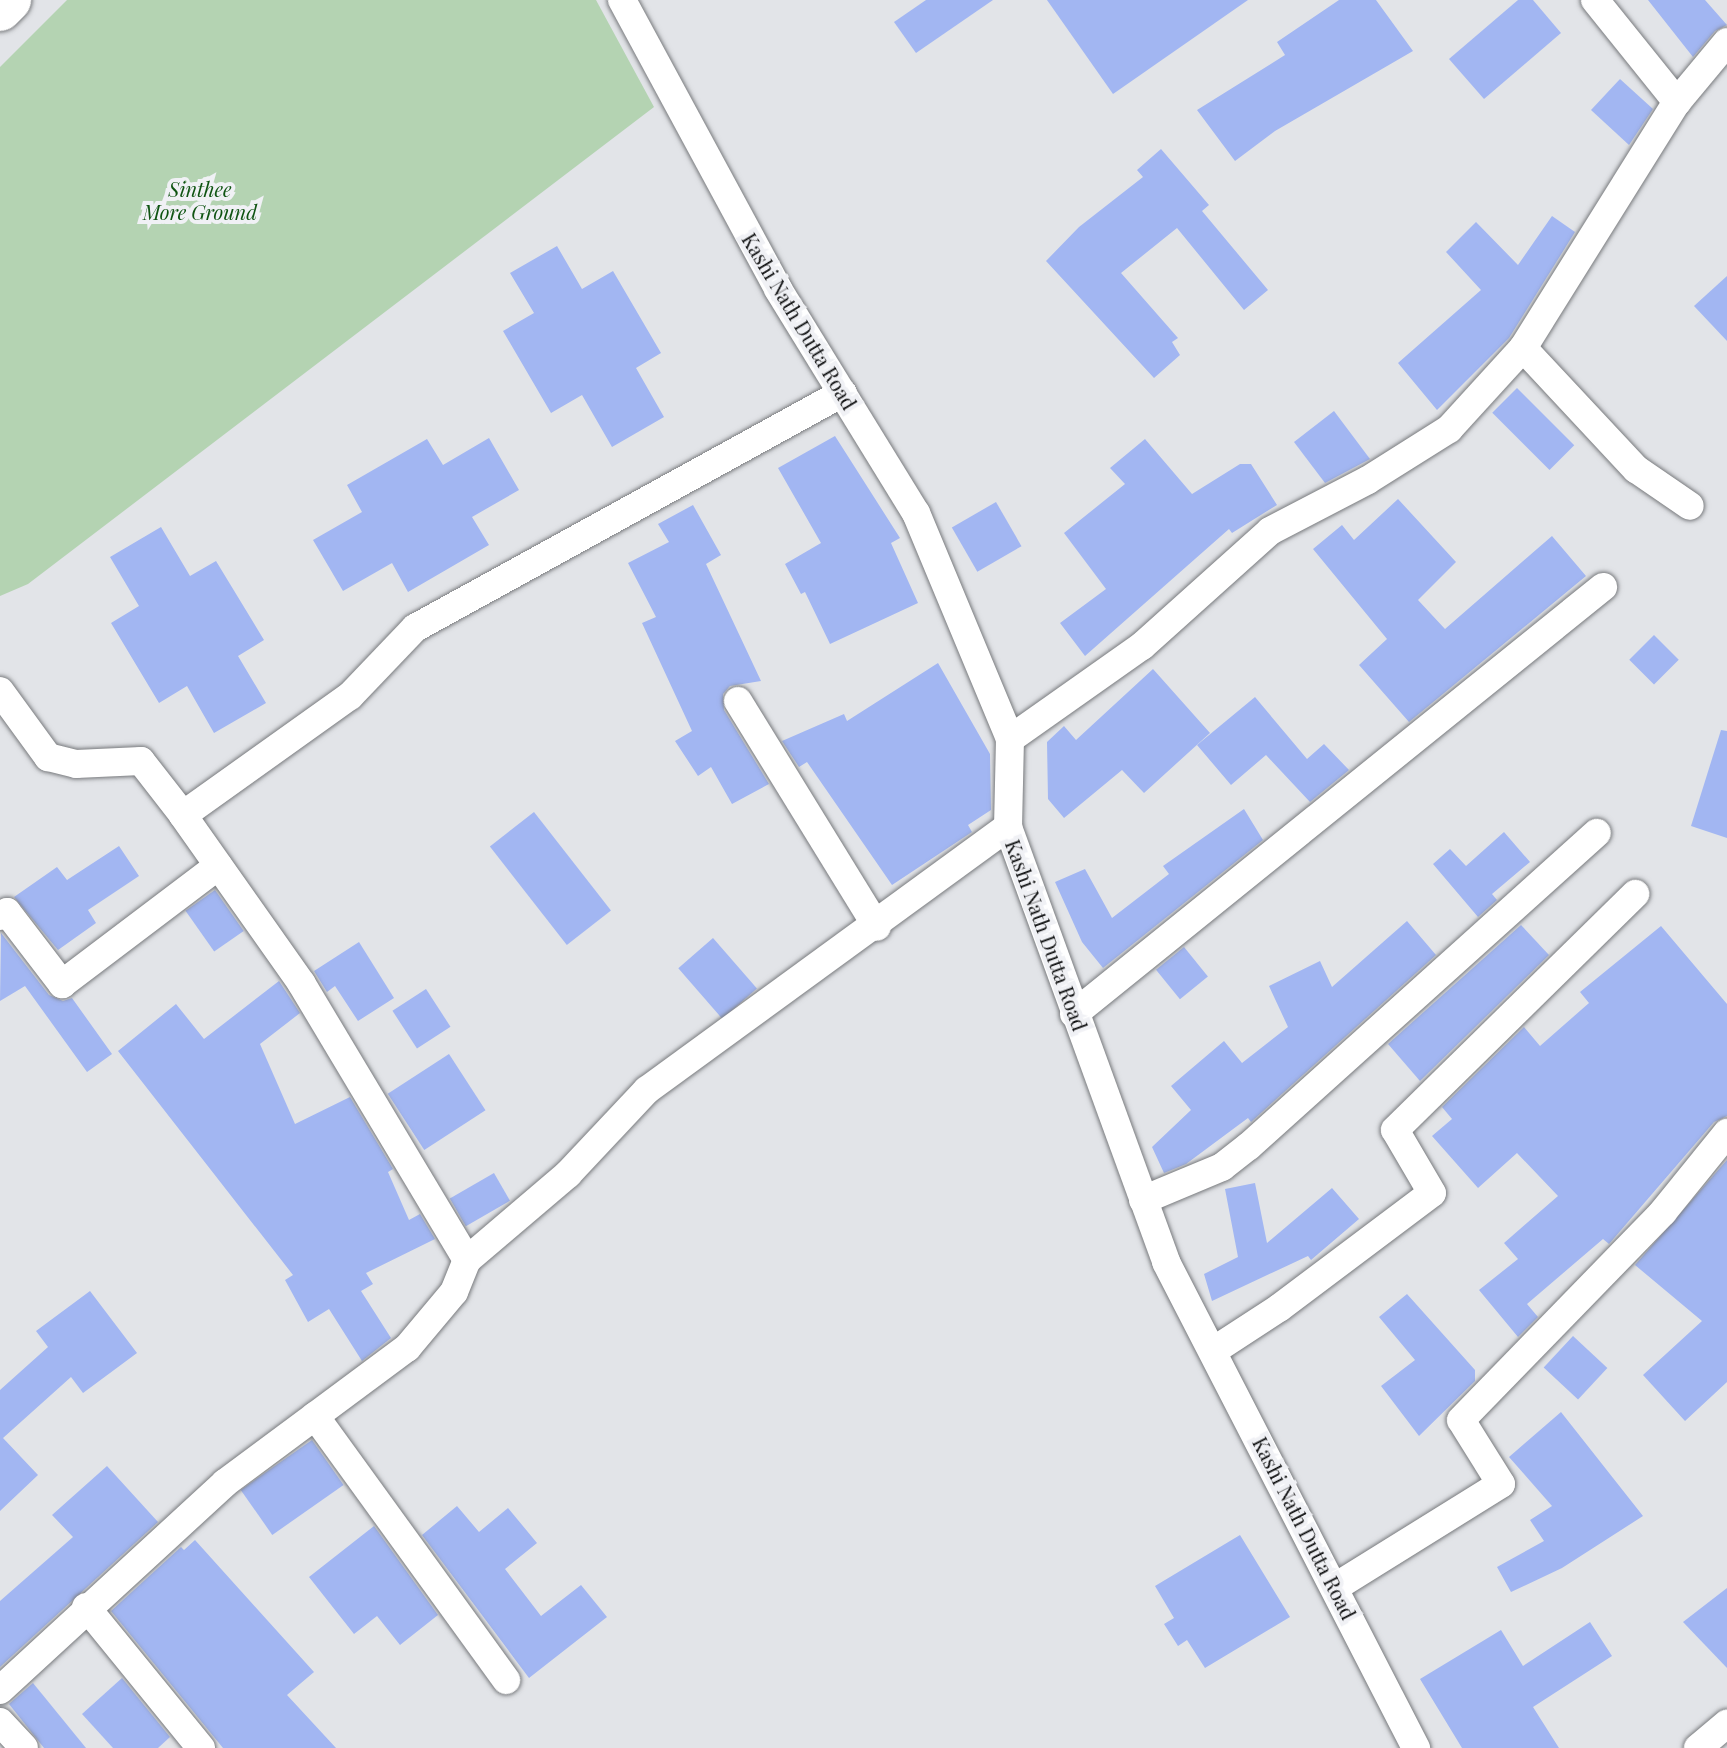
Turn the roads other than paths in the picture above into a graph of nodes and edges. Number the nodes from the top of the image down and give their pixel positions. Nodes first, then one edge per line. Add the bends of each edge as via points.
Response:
1 (9, 0) edge
2 (622, 0) edge
3 (1595, 0) edge
4 (0, 9) edge
5 (1727, 42) edge
6 (1677, 102) junction
7 (1523, 348) junction
8 (843, 393) junction
9 (1690, 506) dead end
10 (1603, 587) dead end
11 (0, 691) edge
12 (738, 701) dead end
13 (1010, 739) junction
14 (183, 815) junction
15 (1008, 827) junction
16 (1597, 833) dead end
17 (218, 866) junction
18 (1635, 894) dead end
19 (0, 916) edge
20 (877, 927) junction
21 (1074, 1014) junction
22 (1727, 1133) edge
23 (1143, 1200) junction
24 (467, 1260) junction
25 (1213, 1351) junction
26 (315, 1416) junction
27 (1337, 1586) junction
28 (86, 1607) junction
29 (506, 1680) dead end
30 (0, 1690) edge
31 (0, 1722) edge
32 (1727, 1724) edge
33 (24, 1748) edge
34 (201, 1748) edge
35 (1416, 1748) edge
36 (1698, 1748) edge

1 - 4 main road
2 - 8 street, Kashi Nath Dutta Road via 778,289
3 - 6 street
5 - 6 street
6 - 7 street
7 - 9 street via 1636,469
7 - 13 street via 1449,429 1368,480 1270,531 1142,646
8 - 13 street, Kashi Nath Dutta Road via 916,513
8 - 14 street via 415,628 350,696
10 - 21 street
11 - 14 street via 48,757 76,764 141,761
12 - 20 street
13 - 15 street, Kashi Nath Dutta Road
14 - 17 street
15 - 20 street
15 - 21 street, Kashi Nath Dutta Road
16 - 23 street via 1249,1146 1222,1167
17 - 19 street via 62,984 7,912
17 - 24 street via 302,984
18 - 25 street via 1395,1130 1432,1193
20 - 24 street via 647,1090 568,1174
21 - 23 street, Kashi Nath Dutta Road
22 - 27 street via 1663,1212 1461,1420 1501,1484
23 - 25 street, Kashi Nath Dutta Road via 1166,1262
24 - 26 street via 454,1292 407,1348
25 - 27 street, Kashi Nath Dutta Road
26 - 28 street via 225,1483
26 - 29 street
27 - 35 street, Kashi Nath Dutta Road via 1386,1697
28 - 30 street
28 - 34 street
31 - 33 street
32 - 36 street

